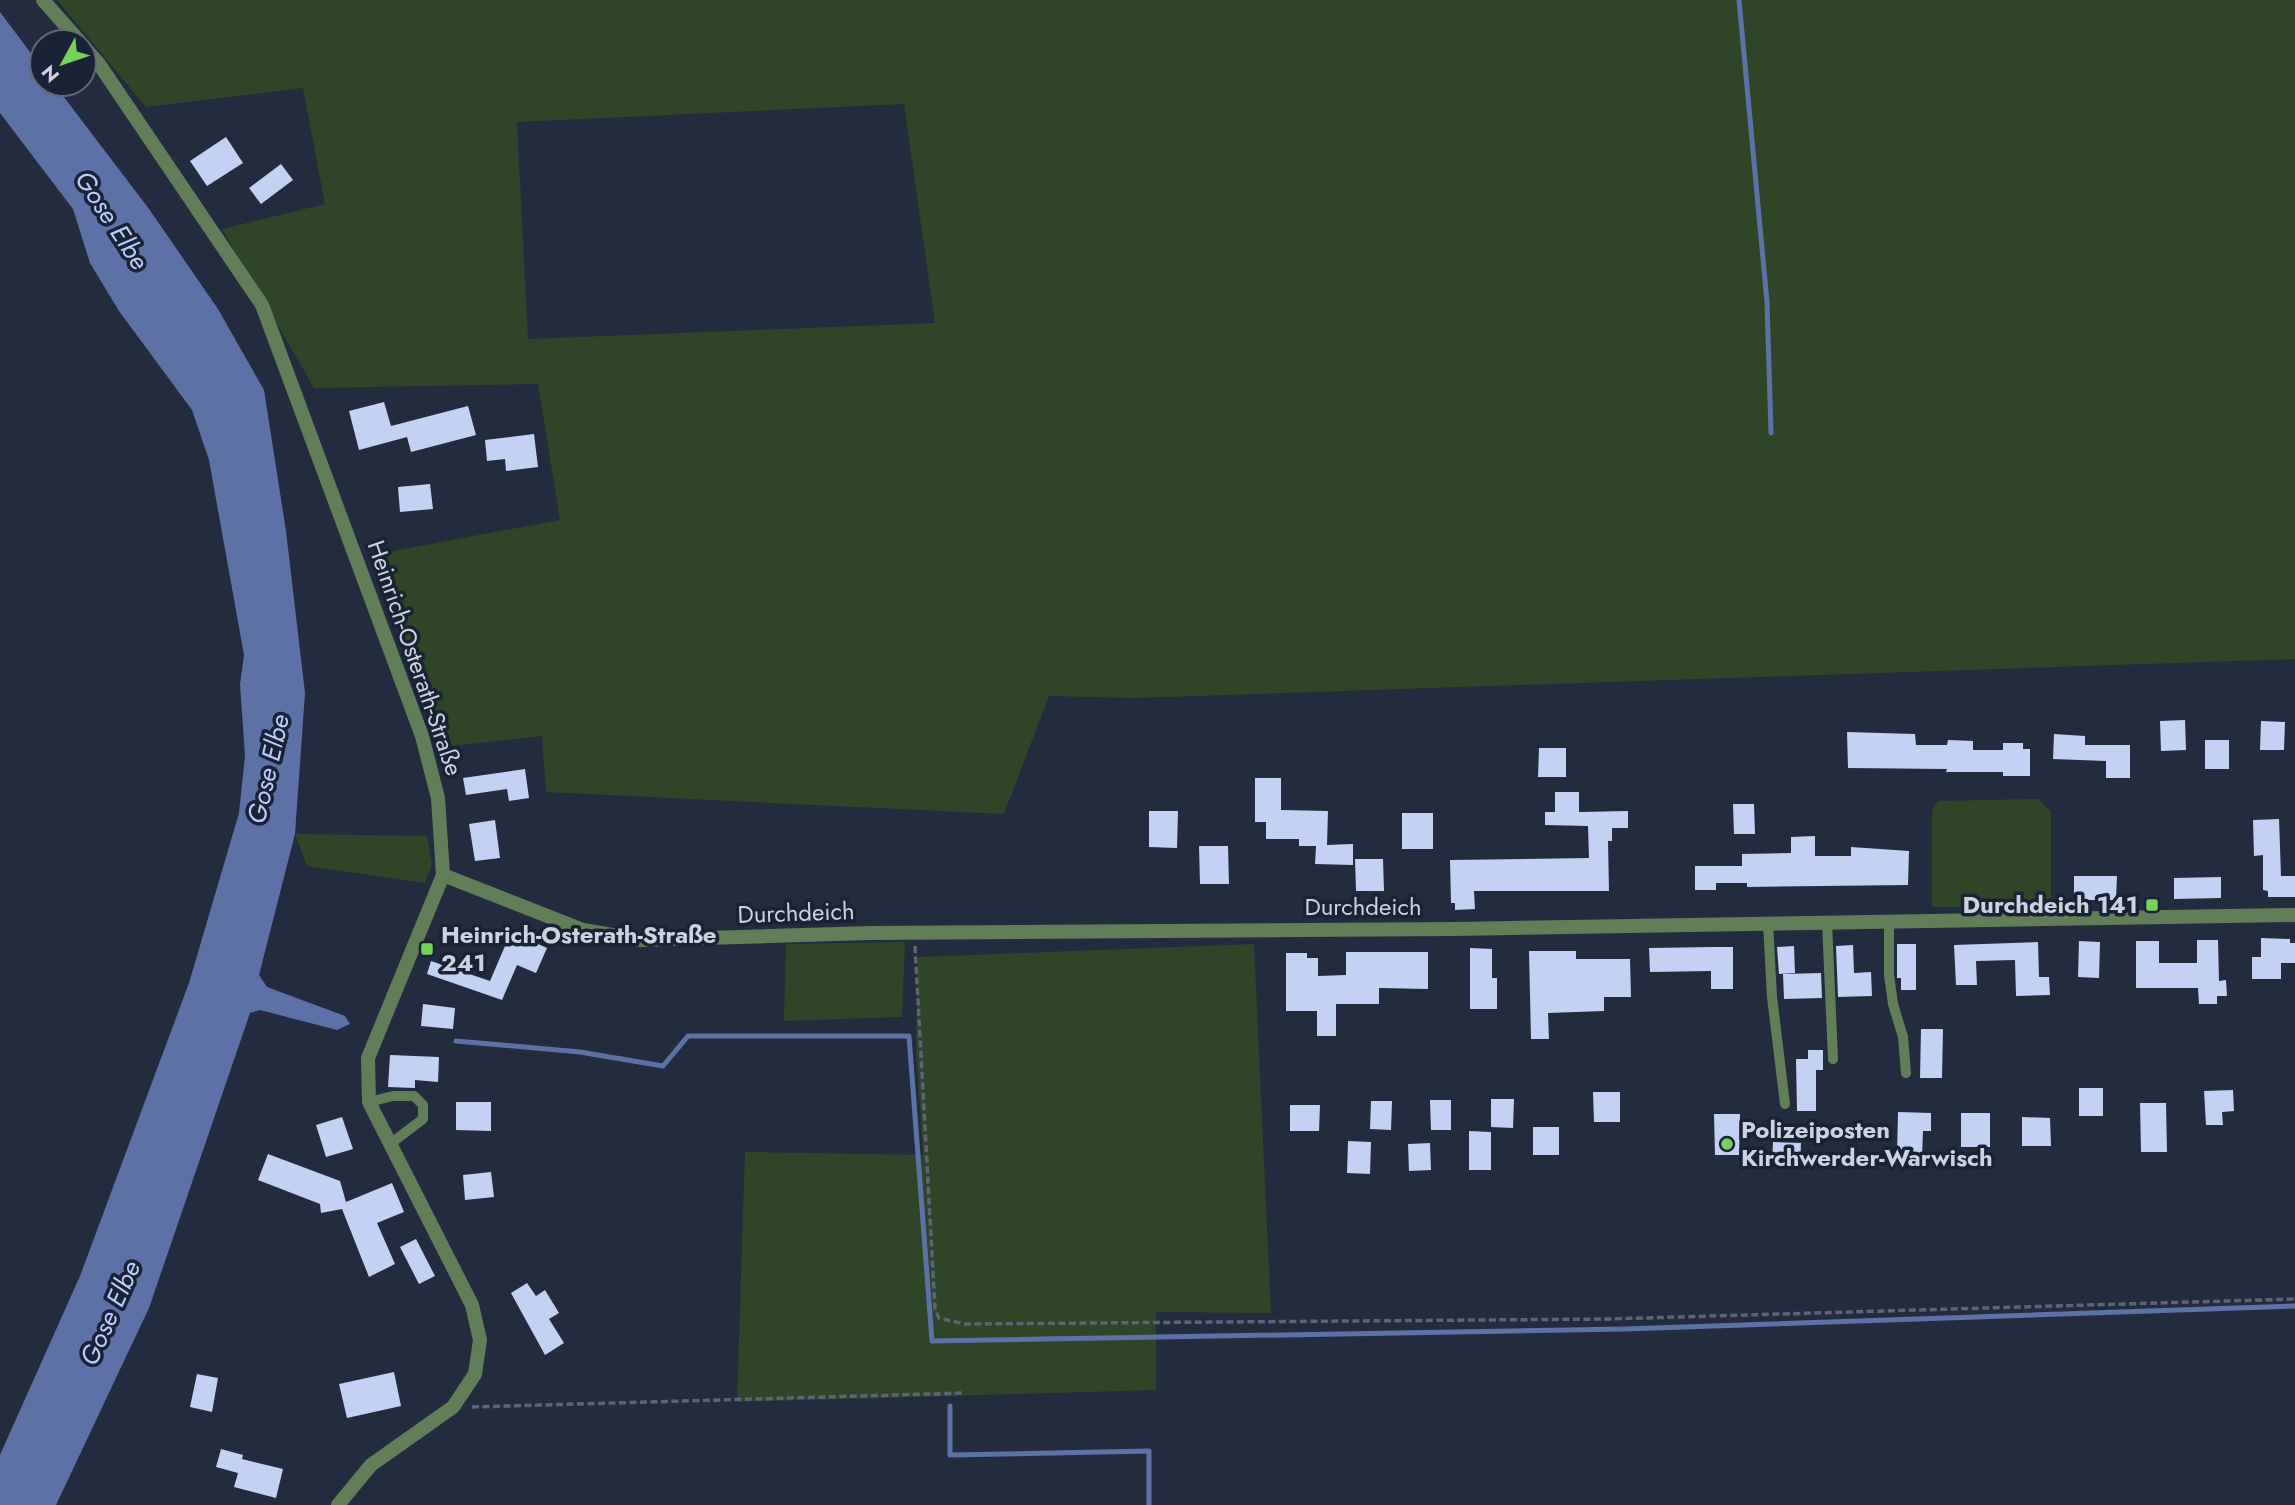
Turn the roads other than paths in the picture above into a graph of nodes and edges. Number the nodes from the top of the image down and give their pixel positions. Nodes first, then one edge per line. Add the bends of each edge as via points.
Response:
1 (43, 0) edge
2 (68, 28) edge
3 (98, 63) edge
4 (443, 875) junction
5 (2295, 915) edge
6 (1889, 921) junction
7 (1827, 922) junction
8 (1768, 923) junction
9 (1833, 1059) dead end
10 (1906, 1073) dead end
11 (369, 1102) junction
12 (1785, 1104) dead end
13 (390, 1144) junction
14 (338, 1505) edge

1 - 2 street
3 - 4 street, Heinrich-Osterath-Straße via 262,304 422,736 438,798
4 - 8 street, Durchdeich via 583,930 641,940
4 - 11 street, Heinrich-Osterath-Straße via 368,1058
5 - 6 street, Durchdeich
6 - 7 street, Durchdeich
6 - 10 lane via 1892,1004 1903,1037
7 - 8 street, Durchdeich
7 - 9 lane
8 - 12 lane
11 - 13 street, Heinrich-Osterath-Straße
11 - 13 lane via 415,1096 422,1105 422,1119
13 - 14 street, Heinrich-Osterath-Straße via 471,1305 480,1340 475,1374 453,1407 371,1465

